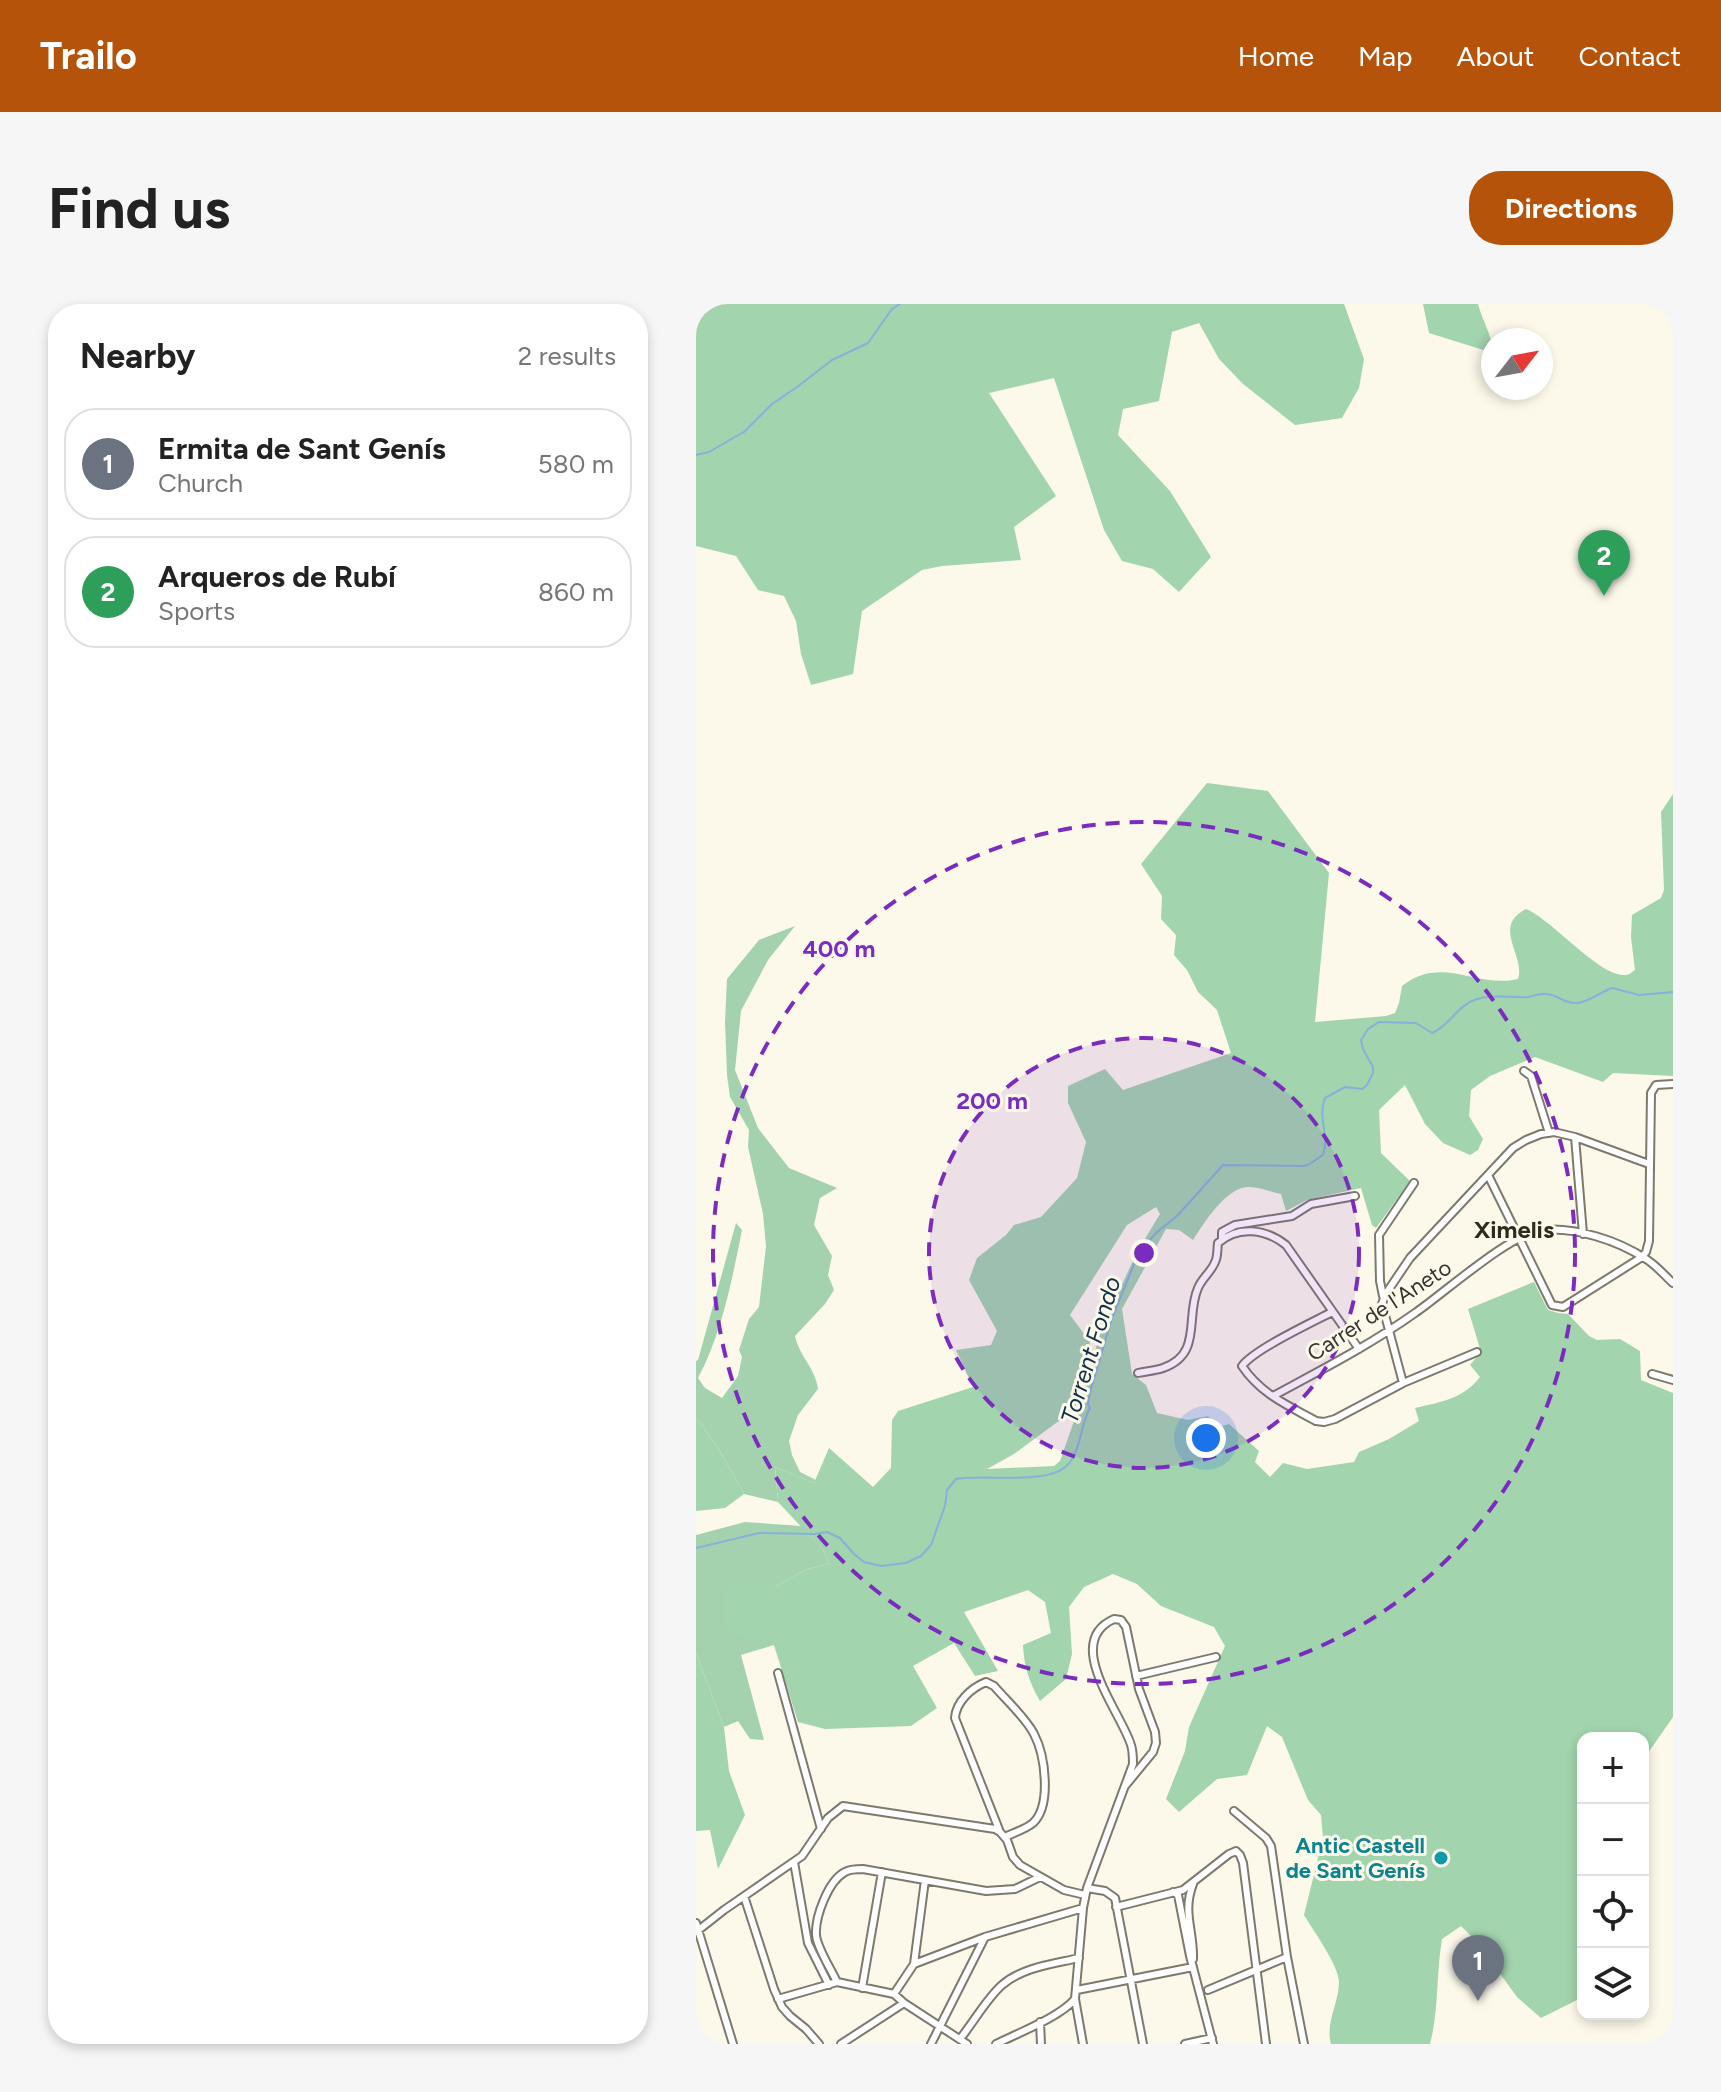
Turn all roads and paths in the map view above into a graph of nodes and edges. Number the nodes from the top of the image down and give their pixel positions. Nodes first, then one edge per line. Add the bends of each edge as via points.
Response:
1 (1524, 1071) dead end
2 (1673, 1084) edge
3 (1549, 1133) junction
4 (1575, 1137) junction
5 (1649, 1164) junction
6 (1488, 1175) junction
7 (1414, 1183) dead end
8 (1355, 1196) dead end
9 (1583, 1234) junction
10 (1518, 1238) junction
11 (1222, 1239) junction
12 (1642, 1257) junction
13 (1673, 1283) edge
14 (1383, 1301) junction
15 (1332, 1312) junction
16 (1387, 1331) junction
17 (1359, 1349) junction
18 (1477, 1352) dead end
19 (1138, 1373) dead end
20 (1652, 1374) dead end
21 (1673, 1380) edge
22 (1403, 1383) junction
23 (1273, 1396) junction
24 (1216, 1657) dead end
25 (778, 1673) dead end
26 (1136, 1676) junction
27 (1125, 1786) junction
28 (1234, 1811) dead end
29 (821, 1829) junction
30 (1002, 1834) junction
31 (794, 1862) junction
32 (882, 1872) junction
33 (1040, 1877) junction
34 (925, 1880) junction
35 (1194, 1882) junction
36 (1086, 1892) junction
37 (1173, 1892) junction
38 (744, 1896) junction
39 (1116, 1907) junction
40 (1083, 1908) junction
41 (697, 1928) edge
42 (985, 1937) junction
43 (1287, 1957) junction
44 (1079, 1958) junction
45 (914, 1964) junction
46 (1193, 1967) junction
47 (1255, 1970) junction
48 (1130, 1980) junction
49 (833, 1983) junction
50 (862, 1988) junction
51 (1077, 1990) junction
52 (1208, 1990) dead end
53 (894, 1994) junction
54 (778, 1999) junction
55 (1075, 1999) junction
56 (904, 2003) junction
57 (1040, 2022) junction
58 (941, 2026) junction
59 (960, 2039) junction
60 (1212, 2041) edge
61 (733, 2044) edge
62 (819, 2044) edge
63 (841, 2044) edge
64 (931, 2044) edge
65 (967, 2044) edge
66 (996, 2044) edge
67 (1041, 2044) edge
68 (1083, 2044) edge
69 (1143, 2044) edge
70 (1185, 2044) edge
71 (1266, 2044) edge
72 (1304, 2044) edge

1 - 3 street via 1531,1076
2 - 5 street via 1656,1085 1651,1093
3 - 4 street
3 - 6 street via 1513,1148
4 - 5 street
4 - 9 street
5 - 12 street via 1649,1241
6 - 10 street
6 - 14 street via 1410,1258
7 - 14 street via 1379,1235
8 - 11 street via 1311,1204 1292,1216 1235,1225 1222,1232
9 - 10 street, Carrer de l'Aneto via 1540,1230
9 - 12 street, Carrer de l'Aneto
10 - 12 street via 1552,1305 1558,1307
10 - 16 street, Carrer de l'Aneto
11 - 15 street via 1259,1231 1275,1237
11 - 19 street via 1217,1260 1194,1300 1188,1346 1173,1363
12 - 13 street, Carrer de l'Aneto
14 - 16 street
15 - 17 street
15 - 23 street via 1242,1366
16 - 17 street, Carrer de l'Aneto
16 - 22 street
17 - 23 street, Carrer de l'Aneto
18 - 22 street
20 - 21 street
22 - 23 street via 1324,1422
24 - 26 street
25 - 29 street
26 - 27 street via 1156,1743
26 - 27 street via 1126,1627 1121,1620 1107,1622 1093,1638 1093,1653 1098,1676 1131,1744 1133,1764
27 - 36 street
28 - 43 street via 1271,1846
29 - 30 street via 843,1806
29 - 31 street
30 - 30 street via 955,1718 956,1706 986,1682 1033,1731 1046,1779 1036,1820
30 - 33 street via 1020,1865
31 - 38 street
31 - 49 street via 808,1943
32 - 34 street
32 - 49 street via 843,1873 822,1904 816,1938
32 - 50 street
33 - 34 street via 999,1891
33 - 36 street via 1064,1890
34 - 45 street
35 - 37 street
35 - 46 street via 1187,1908
35 - 47 street via 1229,1854 1240,1855
36 - 39 street via 1105,1891 1115,1898
36 - 40 street
37 - 39 street
37 - 46 street via 1178,1895
38 - 41 street
38 - 54 street
39 - 48 street
40 - 42 street
40 - 44 street
41 - 61 street
42 - 45 street
42 - 58 street
43 - 47 street
43 - 72 street
44 - 51 street
44 - 59 street via 1010,1979
45 - 53 street
46 - 48 street
46 - 60 street
47 - 52 street
47 - 71 street
48 - 51 street
48 - 69 street
49 - 50 street
49 - 54 street
50 - 53 street
51 - 55 street
53 - 56 street
54 - 62 street
55 - 57 street
55 - 68 street
56 - 58 street
56 - 63 street
57 - 66 street
57 - 67 street
58 - 59 street
58 - 64 street
59 - 65 street
60 - 70 street

